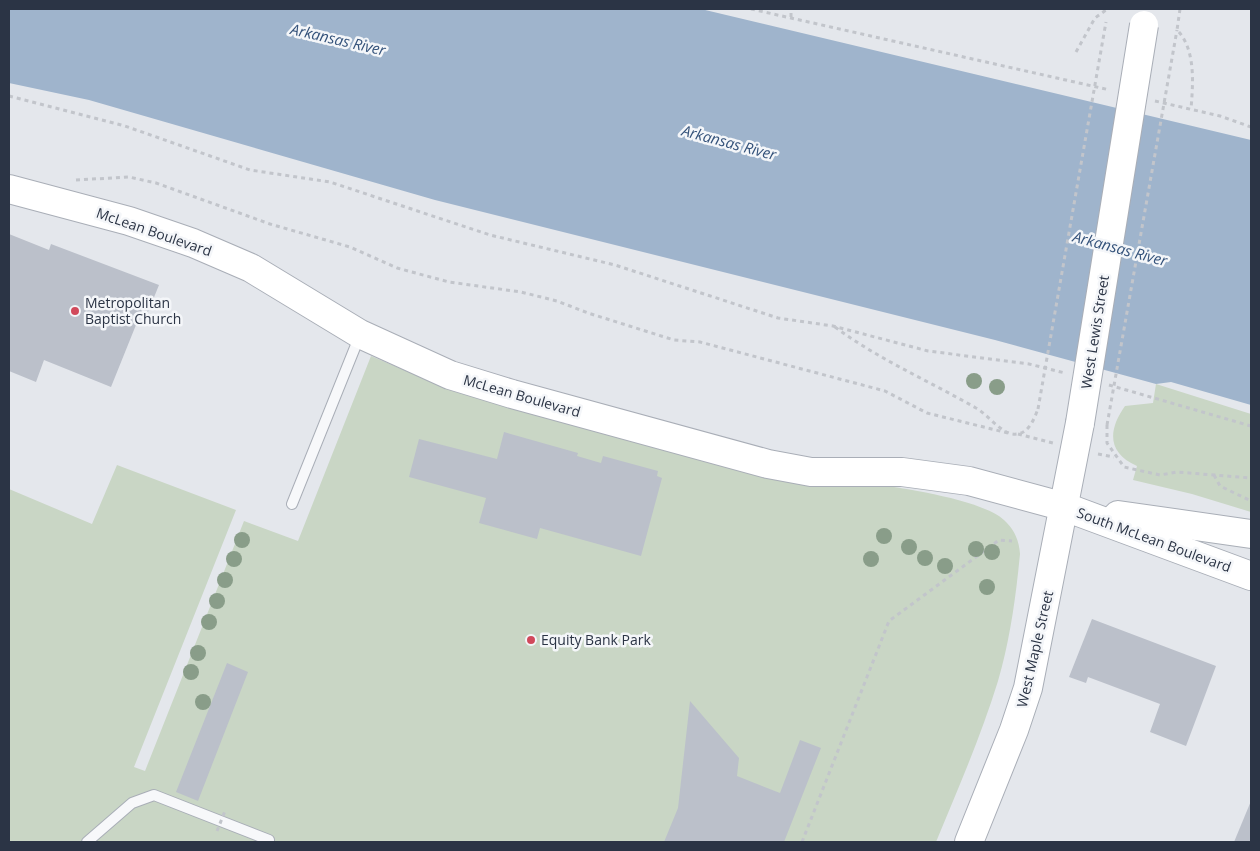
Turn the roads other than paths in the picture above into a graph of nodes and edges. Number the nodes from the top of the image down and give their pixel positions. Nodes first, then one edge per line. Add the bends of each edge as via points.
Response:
1 (1145, 17) edge
2 (9, 189) edge
3 (360, 334) junction
4 (292, 504) dead end
5 (1065, 507) junction
6 (1251, 534) edge
7 (1251, 576) edge
8 (269, 840) dead end
9 (87, 842) edge
10 (969, 842) edge

1 - 5 main road, West Lewis Street, bridge
2 - 3 main road, McLean Boulevard via 128,220 193,243 251,268
3 - 4 lane
3 - 5 main road, McLean Boulevard via 450,375 768,464 810,472 902,472 936,476 969,481
5 - 6 main road, South McLean Boulevard
5 - 7 main road, South McLean Boulevard
5 - 10 main road, West Maple Street via 1028,688
8 - 9 lane via 154,795 132,803

